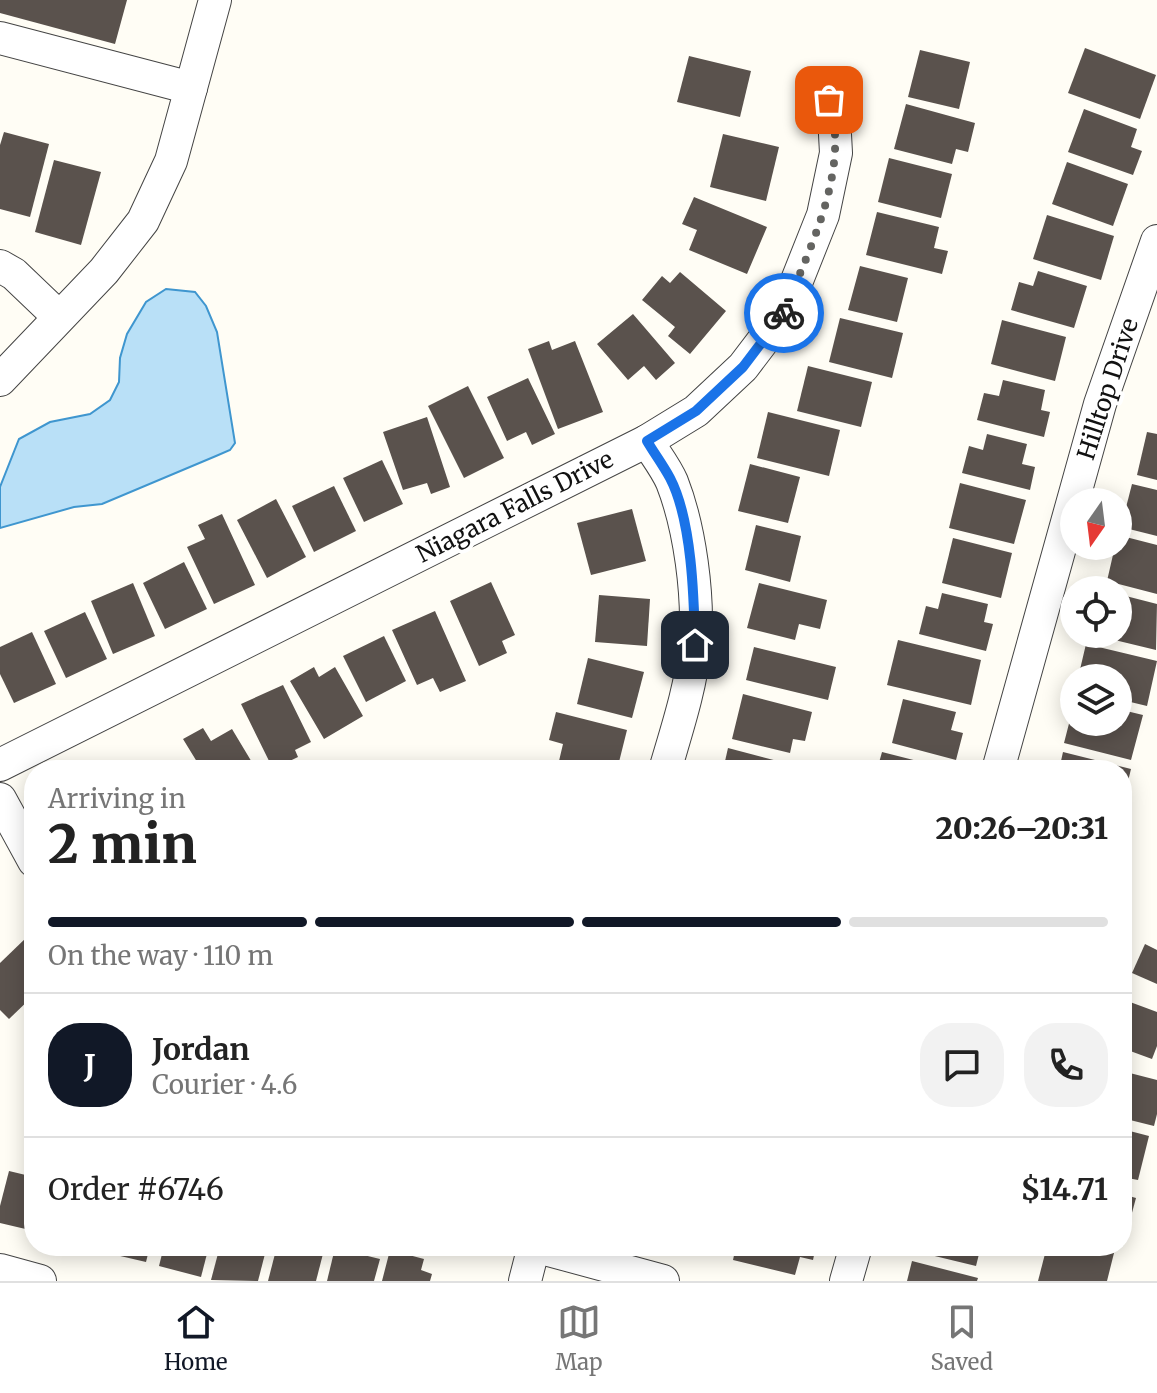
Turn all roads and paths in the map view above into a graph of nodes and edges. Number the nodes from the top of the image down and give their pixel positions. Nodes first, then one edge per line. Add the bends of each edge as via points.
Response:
1 (215, 0) edge
2 (0, 38) edge
3 (824, 85) dead end
4 (191, 88) junction
5 (1157, 241) edge
6 (0, 266) edge
7 (59, 317) junction
8 (0, 380) edge
9 (647, 441) junction
10 (668, 760) edge
11 (1001, 760) edge
12 (0, 765) edge
13 (0, 799) edge
14 (24, 843) edge
15 (531, 1256) edge
16 (571, 1256) edge
17 (853, 1256) edge
18 (0, 1270) edge
19 (40, 1281) edge
20 (525, 1281) edge
21 (663, 1281) edge
22 (846, 1281) edge

1 - 4 street
2 - 4 street
3 - 9 street, Niagara Falls Drive via 834,116 836,153 823,215 784,313 743,367 696,411
4 - 7 street via 171,161 143,221
5 - 11 street, Hilltop Drive via 1100,404
6 - 7 street
7 - 8 street
9 - 10 street via 672,480 694,590 695,645
9 - 12 street, Niagara Falls Drive
13 - 14 street
15 - 20 street
16 - 21 street
17 - 22 street
18 - 19 street

